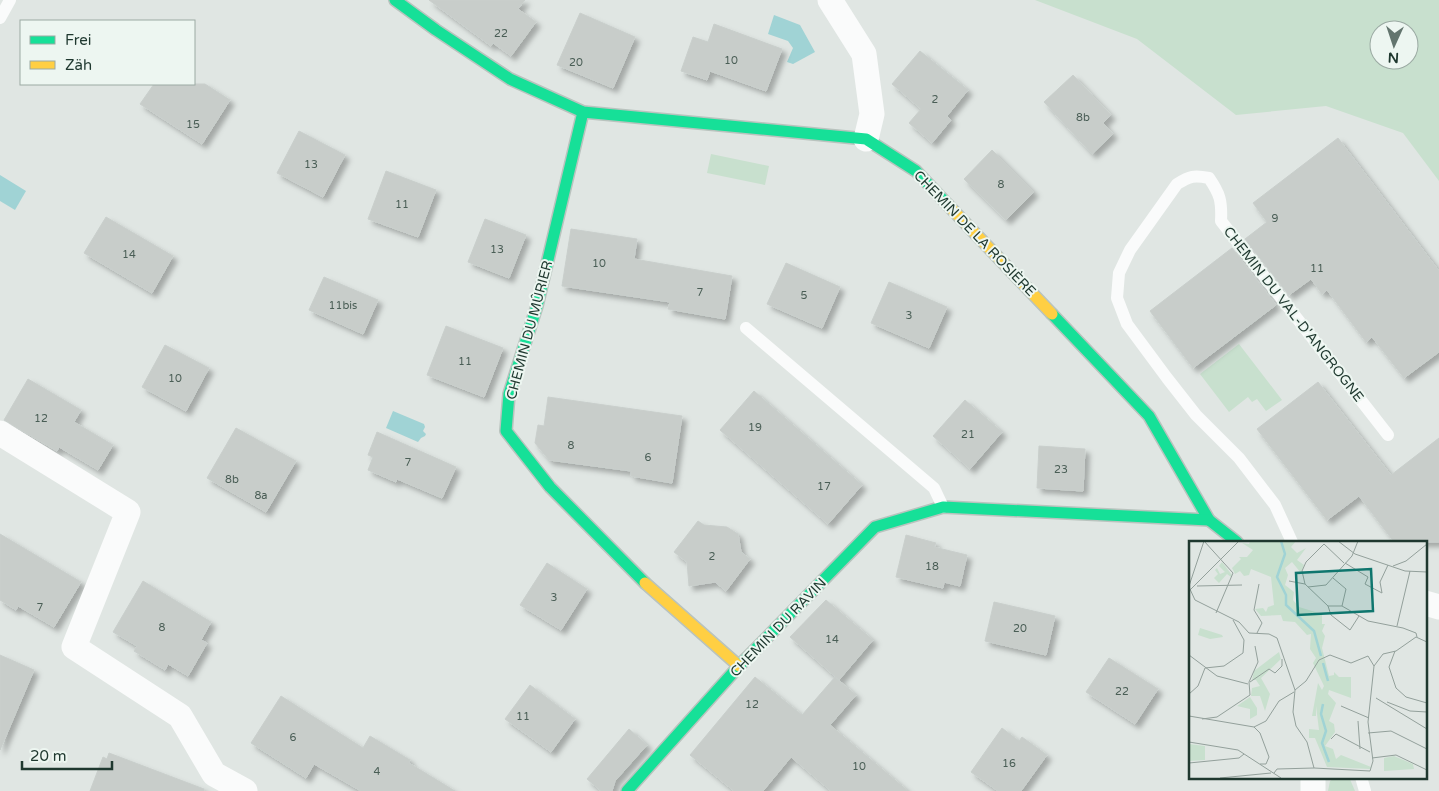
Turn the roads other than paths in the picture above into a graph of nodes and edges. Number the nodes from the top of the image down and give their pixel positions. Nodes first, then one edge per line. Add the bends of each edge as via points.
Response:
1 (10, 0) edge
2 (396, 0) edge
3 (830, 0) edge
4 (0, 18) edge
5 (583, 112) junction
6 (866, 139) junction
7 (746, 328) dead end
8 (0, 433) edge
9 (1388, 435) dead end
10 (942, 507) junction
11 (1209, 520) junction
12 (1236, 541) edge
13 (1292, 541) edge
14 (1426, 603) edge
15 (1439, 607) edge
16 (739, 666) junction
17 (1313, 778) edge
18 (1361, 778) edge
19 (636, 781) junction
20 (244, 791) edge
21 (627, 791) edge
22 (647, 791) edge
23 (1313, 791) edge
24 (1365, 791) edge

1 - 4 lane
2 - 5 street, CHEMIN DE LA ROSIÈRE via 510,79
3 - 6 street via 864,54 872,114
5 - 6 street, CHEMIN DE LA ROSIÈRE
5 - 16 street, CHEMIN DU MÛRIER via 537,306 509,394 506,431 557,494 644,582
6 - 11 street, CHEMIN DE LA ROSIÈRE via 916,171 1149,416
7 - 10 lane via 934,488
8 - 20 street via 128,512 74,647 180,716 214,774
9 - 13 lane, CHEMIN DU VAL-D'ANGROGNE via 1221,221 1219,191 1209,178 1195,175 1177,184 1130,250 1119,272 1117,298 1127,324 1166,378 1196,415 1239,458 1275,505
10 - 11 street, CHEMIN DU RAVIN
10 - 16 street, CHEMIN DU RAVIN via 875,527
11 - 12 street, CHEMIN DE LA ROSIÈRE
14 - 15 street
16 - 19 street, CHEMIN DU RAVIN
17 - 23 street
18 - 24 lane
19 - 21 street, CHEMIN DU RAVIN
19 - 22 lane

